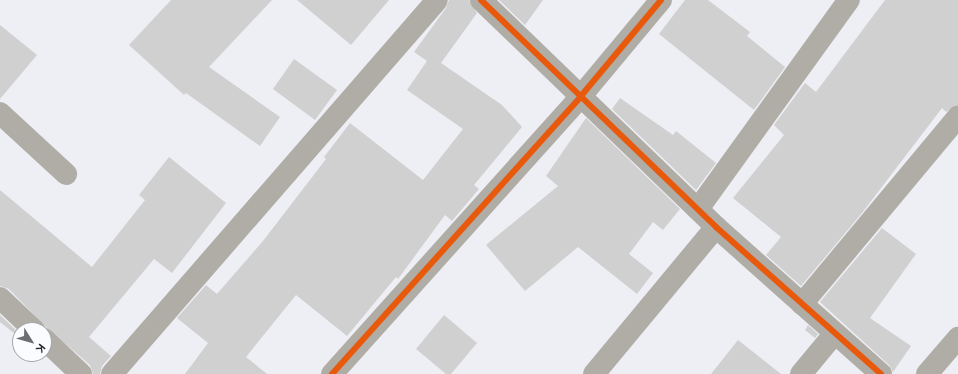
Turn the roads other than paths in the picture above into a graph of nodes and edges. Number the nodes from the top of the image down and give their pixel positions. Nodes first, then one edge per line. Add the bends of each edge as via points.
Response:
1 (437, 0) edge
2 (481, 0) edge
3 (661, 0) edge
4 (849, 0) edge
5 (581, 96) junction
6 (0, 113) edge
7 (958, 117) edge
8 (66, 174) dead end
9 (698, 209) junction
10 (716, 227) junction
11 (0, 298) edge
12 (802, 304) junction
13 (26, 322) edge
14 (835, 333) junction
15 (958, 338) edge
16 (52, 346) edge
17 (82, 374) edge
18 (112, 374) edge
19 (332, 374) edge
20 (594, 374) edge
21 (801, 374) edge
22 (881, 374) edge
23 (927, 374) edge

1 - 18 street
2 - 5 street
3 - 5 street
4 - 9 street
5 - 9 street
5 - 19 street
6 - 8 street
7 - 12 street
9 - 10 street
10 - 12 street
10 - 20 street
11 - 13 street
12 - 14 street
14 - 21 street
14 - 22 street
15 - 23 street
16 - 17 street

